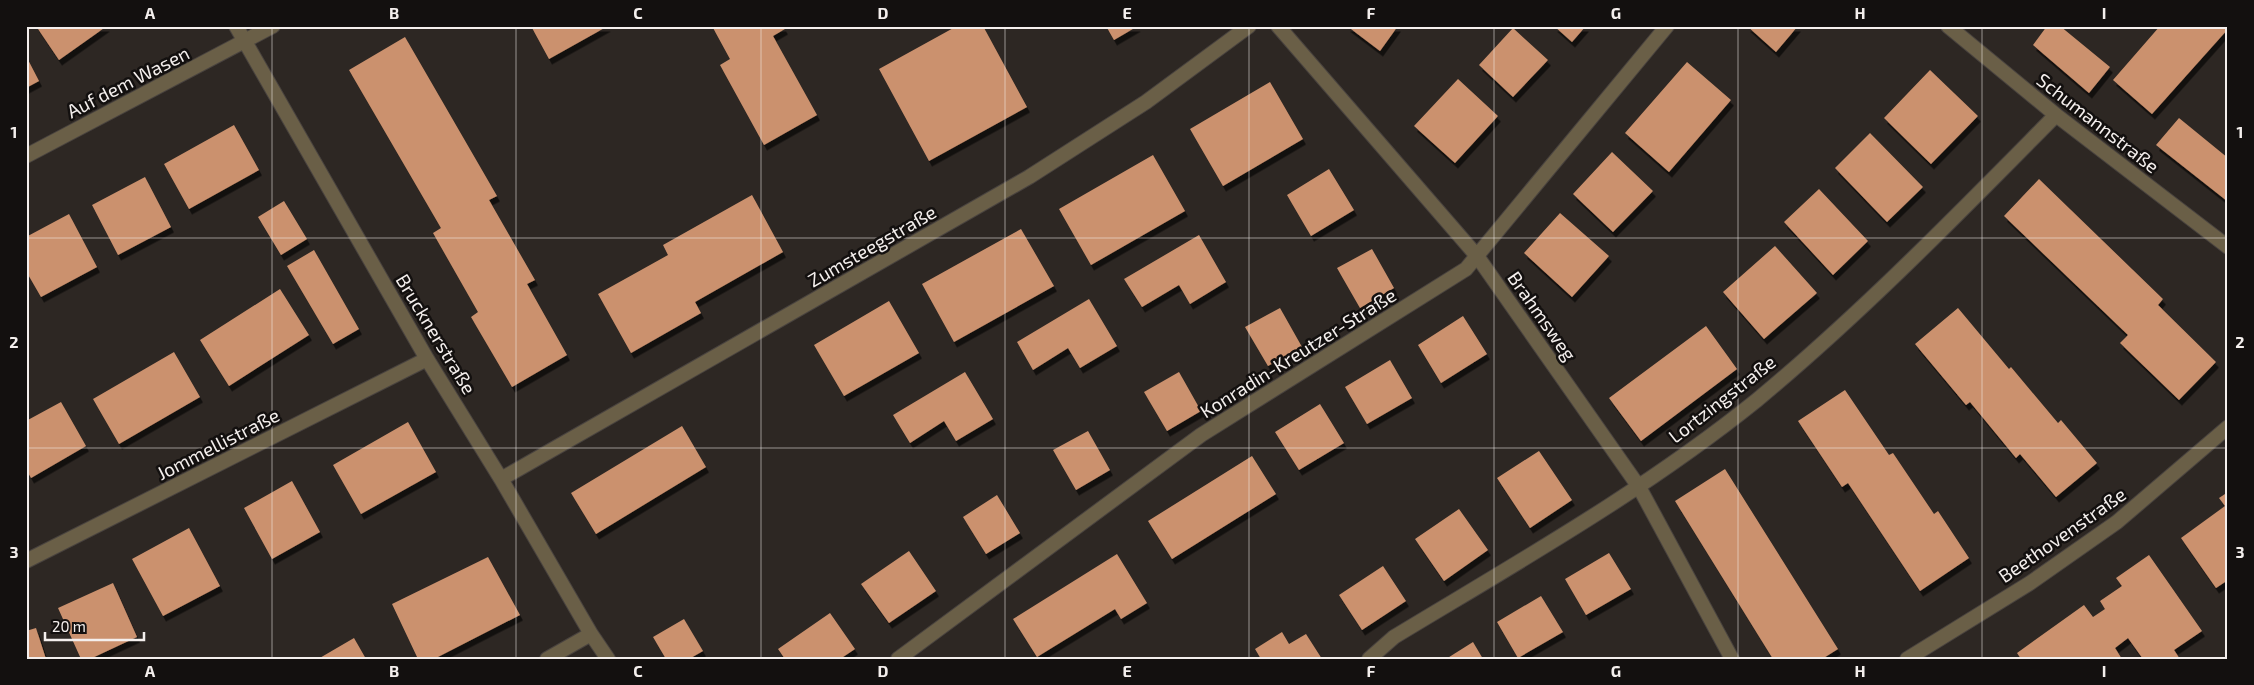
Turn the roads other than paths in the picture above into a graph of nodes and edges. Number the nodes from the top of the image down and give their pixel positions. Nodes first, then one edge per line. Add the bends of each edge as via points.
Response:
1 (236, 26) edge
2 (273, 26) edge
3 (1249, 26) edge
4 (1278, 26) edge
5 (1667, 26) edge
6 (1948, 26) edge
7 (246, 42) junction
8 (2056, 115) junction
9 (26, 156) edge
10 (2228, 247) edge
11 (1477, 256) junction
12 (427, 359) junction
13 (2228, 427) edge
14 (501, 479) junction
15 (1639, 487) junction
16 (26, 561) edge
17 (591, 634) junction
18 (547, 659) edge
19 (608, 659) edge
20 (898, 659) edge
21 (1369, 659) edge
22 (1732, 659) edge
23 (1907, 659) edge

1 - 7 street, Brucknerstraße
2 - 7 street, Auf dem Wasen
3 - 14 street, Zumsteegstraße via 1146,102 1029,177
4 - 11 street, Brahmsweg
5 - 11 street, Konradin-Kreutzer-Straße
6 - 8 street, Schumannstraße
7 - 9 street, Auf dem Wasen
7 - 12 street, Brucknerstraße
8 - 10 street, Schumannstraße
8 - 15 street, Lortzingstraße via 1886,286 1756,400
11 - 15 street, Brahmsweg
11 - 20 street, Konradin-Kreutzer-Straße via 1466,269 1201,435
12 - 14 street, Brucknerstraße
12 - 16 street, Jommellistraße
13 - 23 street, Beethovenstraße via 2117,522 2030,583
14 - 17 street, Brucknerstraße
15 - 21 street, Lortzingstraße via 1394,637
15 - 22 street, Brahmsweg
17 - 18 street
17 - 19 street, Brucknerstraße

